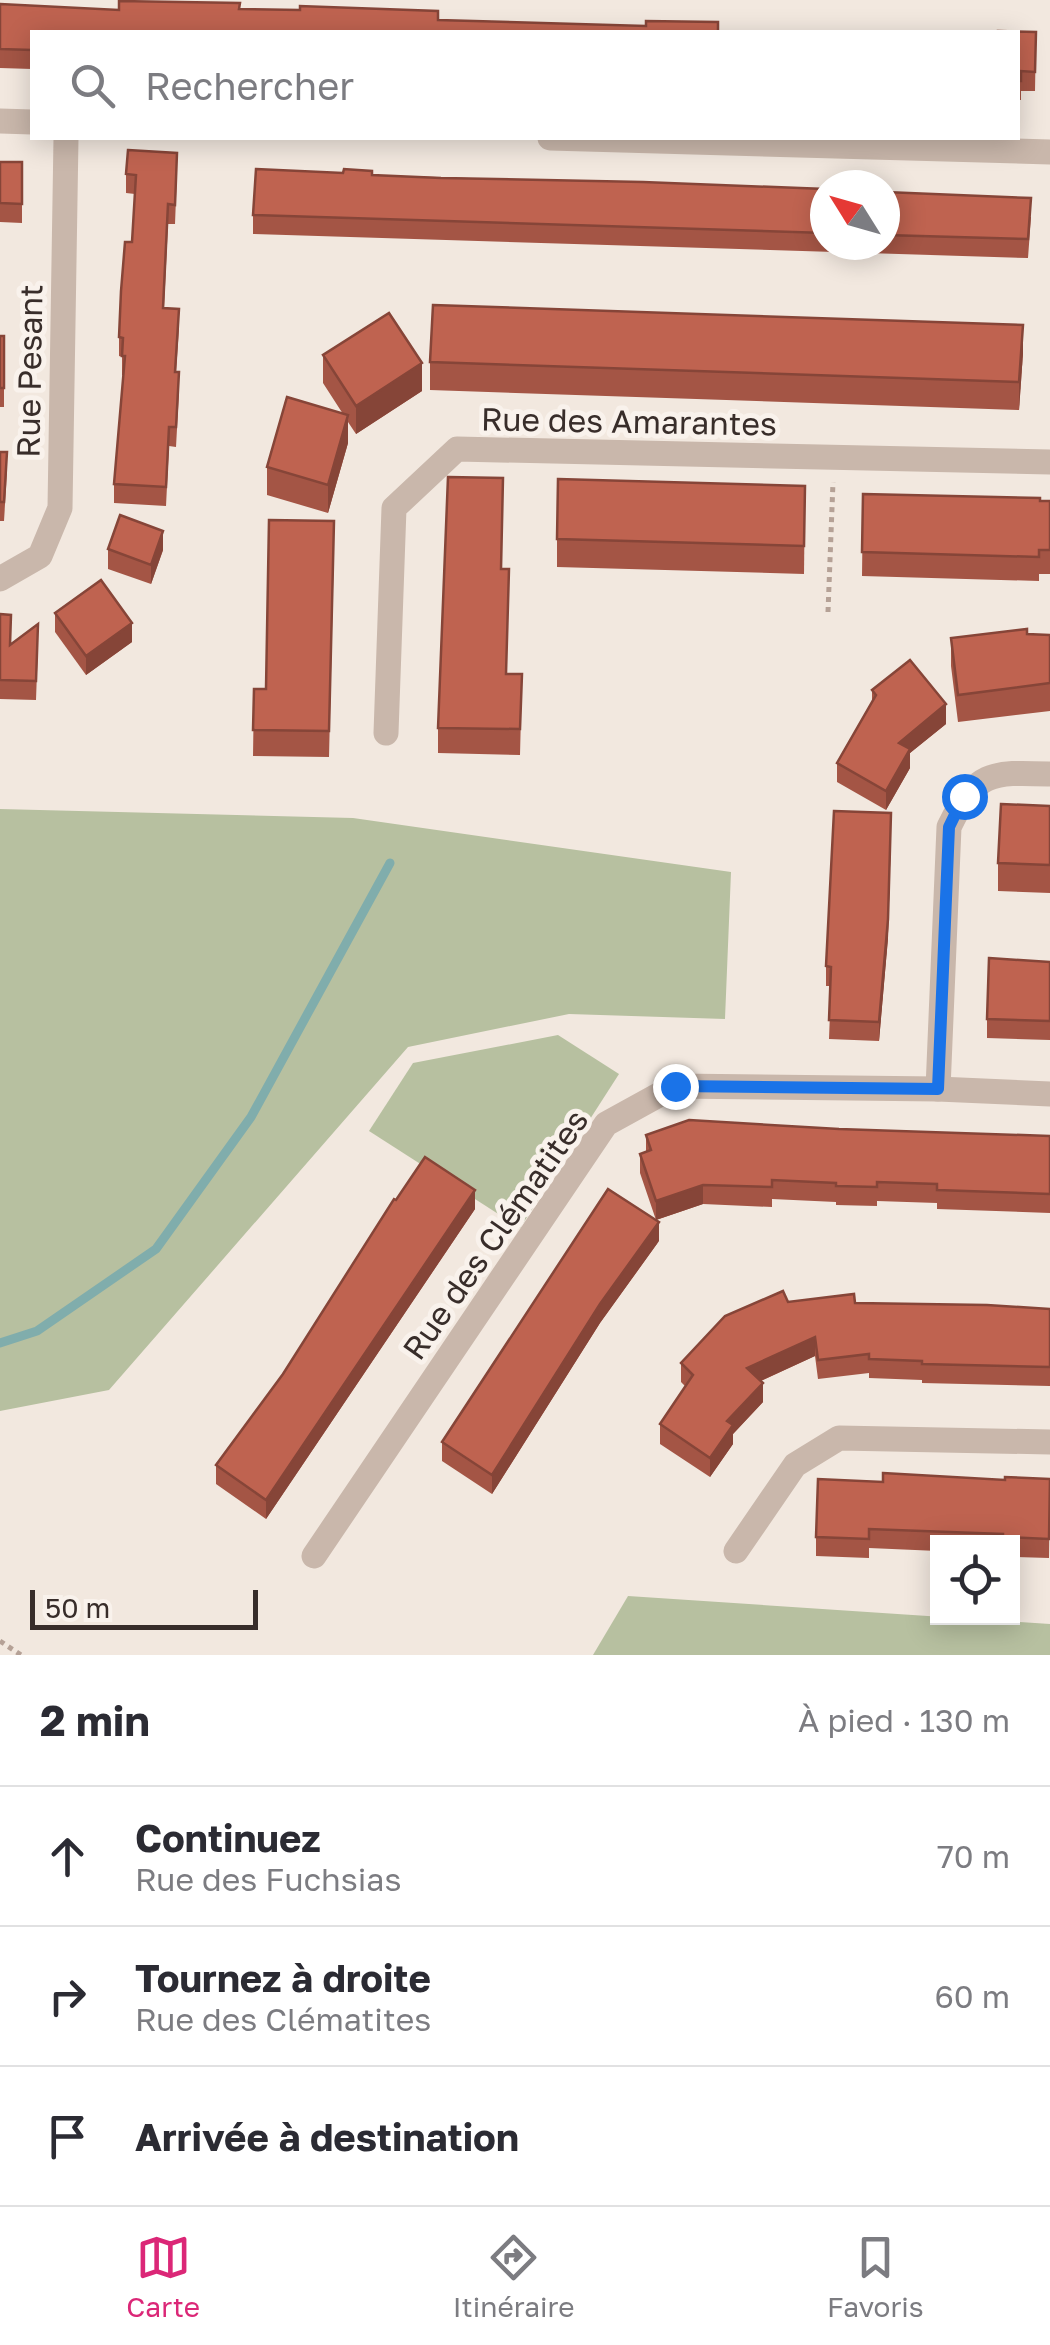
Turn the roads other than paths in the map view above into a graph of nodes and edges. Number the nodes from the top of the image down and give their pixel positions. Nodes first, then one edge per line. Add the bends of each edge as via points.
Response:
1 (0, 121) edge
2 (30, 122) edge
3 (66, 140) edge
4 (621, 140) edge
5 (1050, 152) edge
6 (1050, 462) edge
7 (0, 580) edge
8 (386, 733) dead end
9 (1050, 774) edge
10 (938, 1089) junction
11 (1050, 1094) edge
12 (1050, 1442) edge
13 (736, 1551) dead end
14 (314, 1556) dead end

1 - 2 street
3 - 7 street, Rue Pesant via 60,508 40,556
4 - 5 street
6 - 8 street, Rue des Amarantes via 457,450 394,508
9 - 10 street via 988,776 964,796 949,827
10 - 11 street, Rue des Clématites
10 - 14 street, Rue des Clématites via 675,1086 606,1124
12 - 13 street via 840,1438 795,1465

